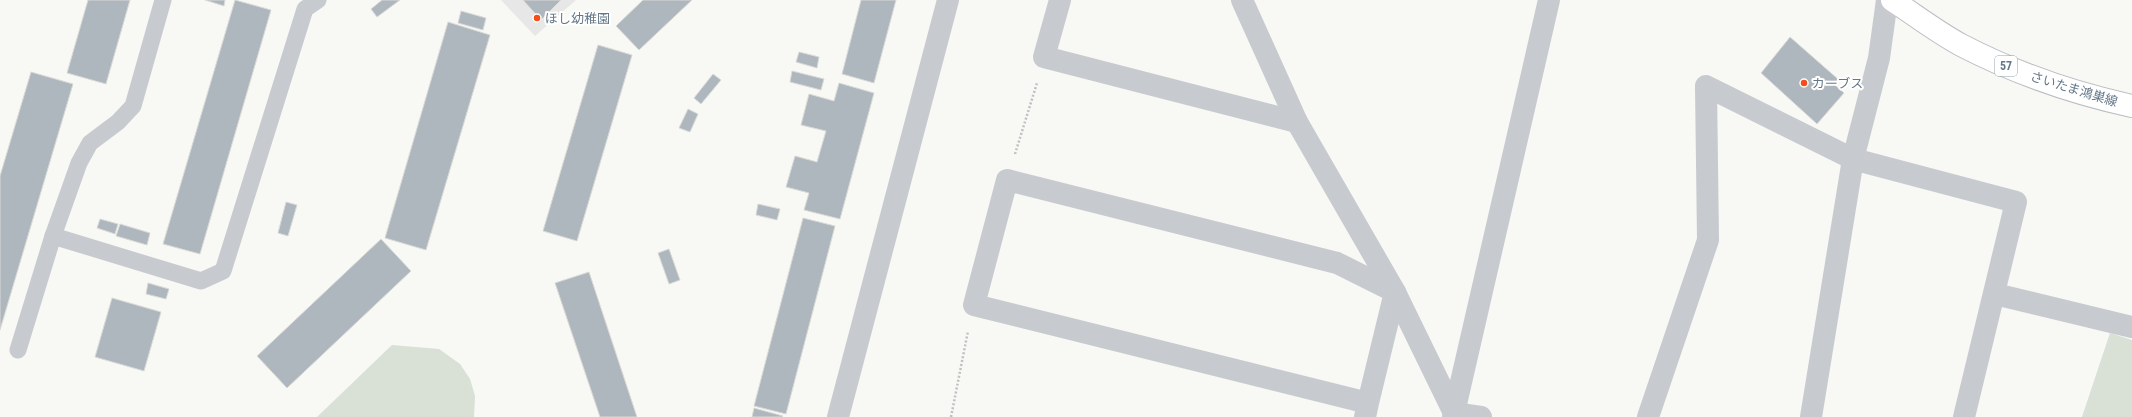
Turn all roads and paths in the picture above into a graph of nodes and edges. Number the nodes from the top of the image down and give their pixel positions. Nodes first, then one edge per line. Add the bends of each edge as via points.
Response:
1 (163, 0) edge
2 (318, 0) edge
3 (948, 0) edge
4 (1060, 0) edge
5 (1242, 0) edge
6 (1549, 0) edge
7 (1887, 0) edge
8 (1892, 0) edge
9 (1044, 57) junction
10 (2132, 106) edge
11 (1297, 122) junction
12 (1853, 159) junction
13 (1007, 180) junction
14 (53, 236) junction
15 (1395, 292) junction
16 (1995, 294) junction
17 (974, 304) junction
18 (2132, 327) edge
19 (18, 350) dead end
20 (1367, 410) edge
21 (1454, 415) edge
22 (838, 417) edge
23 (951, 417) edge
24 (1481, 417) edge
25 (1648, 417) edge
26 (1811, 417) edge
27 (1964, 417) edge

1 - 14 lane via 133,106 118,122 90,143 74,175
2 - 14 lane via 305,9 223,271 201,281
3 - 22 street
4 - 9 street
5 - 11 street
6 - 21 street
7 - 12 street via 1878,58
8 - 10 main road, さいたま鴻巣線 / 57 via 1960,44 2028,76 2096,98
9 - 11 street
9 - 13 path
11 - 15 street
12 - 16 street via 2016,202
12 - 25 street via 1706,86 1708,240
12 - 26 street
13 - 15 street via 1337,263
13 - 17 street
14 - 19 lane
15 - 20 street
15 - 21 street
16 - 18 street
16 - 27 street
17 - 20 street
17 - 23 path
21 - 24 street

